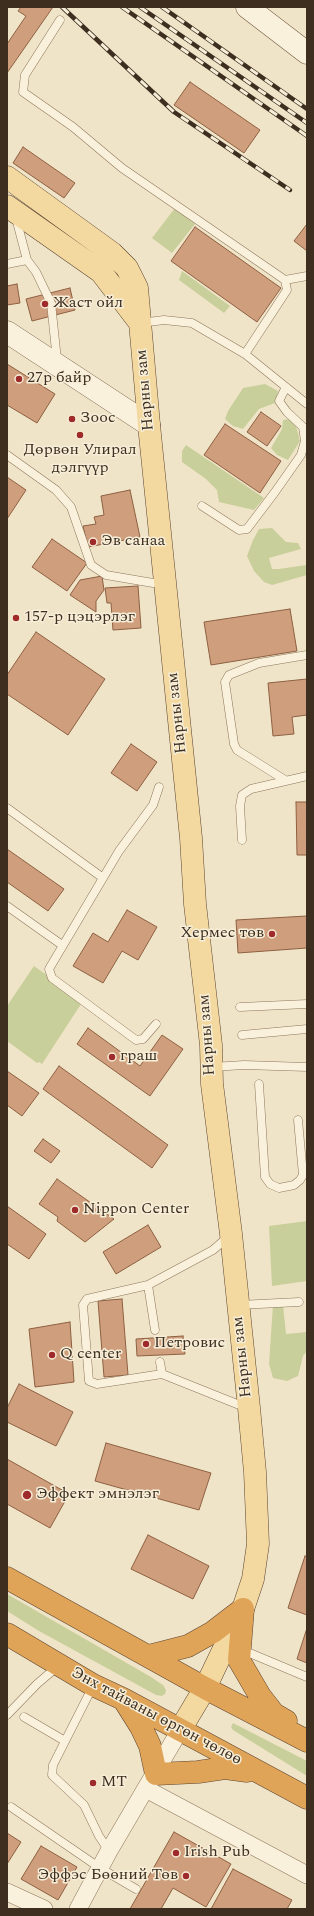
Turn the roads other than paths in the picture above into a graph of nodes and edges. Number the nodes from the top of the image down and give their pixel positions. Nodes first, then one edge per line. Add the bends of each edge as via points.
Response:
1 (247, 7) edge
2 (60, 20) dead end
3 (307, 54) edge
4 (7, 177) edge
5 (11, 208) edge
6 (27, 260) junction
7 (7, 264) edge
8 (307, 276) edge
9 (285, 280) junction
10 (140, 323) junction
11 (7, 332) edge
12 (245, 354) junction
13 (57, 366) junction
14 (286, 387) junction
15 (307, 404) edge
16 (149, 426) junction
17 (7, 455) edge
18 (202, 506) dead end
19 (165, 581) junction
20 (307, 655) edge
21 (307, 776) edge
22 (285, 780) junction
23 (159, 787) dead end
24 (7, 808) edge
25 (242, 840) dead end
26 (103, 878) junction
27 (7, 906) edge
28 (62, 945) junction
29 (307, 1004) edge
30 (240, 1007) dead end
31 (156, 1024) dead end
32 (307, 1029) edge
33 (242, 1035) dead end
34 (212, 1067) junction
35 (307, 1067) edge
36 (258, 1084) dead end
37 (298, 1120) dead end
38 (231, 1234) junction
39 (148, 1285) junction
40 (299, 1302) dead end
41 (238, 1305) junction
42 (155, 1330) dead end
43 (160, 1362) dead end
44 (162, 1374) junction
45 (249, 1408) junction
46 (7, 1578) edge
47 (243, 1609) junction
48 (7, 1634) edge
49 (240, 1649) junction
50 (149, 1656) junction
51 (60, 1665) junction
52 (307, 1677) edge
53 (93, 1685) junction
54 (205, 1688) junction
55 (123, 1699) junction
56 (8, 1712) edge
57 (24, 1717) dead end
58 (180, 1730) junction
59 (307, 1735) edge
60 (65, 1741) junction
61 (307, 1741) edge
62 (266, 1776) junction
63 (151, 1782) junction
64 (307, 1798) edge
65 (11, 1807) dead end
66 (110, 1851) junction
67 (100, 1868) junction
68 (307, 1875) edge
69 (136, 1889) dead end
70 (7, 1892) edge
71 (44, 1909) edge
72 (78, 1909) edge

1 - 3 street
2 - 9 lane via 25,75 23,92 122,168
4 - 10 main road, Нарны зам via 112,253 128,268 137,288
5 - 6 lane
5 - 10 main road via 101,272
6 - 7 lane
6 - 13 lane via 36,272 51,303
8 - 9 lane
9 - 12 lane via 286,290
10 - 12 lane via 164,320 192,323
10 - 16 main road, Нарны зам
11 - 13 street
12 - 14 lane
13 - 16 street
14 - 15 lane
14 - 18 lane via 279,401 303,427 305,441 300,455 275,492 247,529 239,530
16 - 19 main road, Нарны зам
17 - 19 lane via 56,490 71,507 91,565 106,575 152,583
19 - 34 main road, Нарны зам
20 - 22 lane via 259,663 229,676 225,682 237,750
21 - 22 lane
22 - 25 lane via 251,789 242,795
23 - 26 lane via 153,805 119,851
24 - 26 lane
26 - 28 lane
27 - 28 lane
28 - 31 lane via 49,969 52,978 136,1040 143,1039
29 - 30 lane
32 - 33 lane
34 - 35 lane
34 - 38 main road, Нарны зам
36 - 37 lane via 265,1177 270,1184 279,1188 294,1185 303,1175
38 - 39 lane via 213,1250
38 - 41 main road, Нарны зам
39 - 42 lane
39 - 44 lane via 87,1299 83,1305 89,1381 97,1384
40 - 41 lane
41 - 45 main road, Нарны зам
43 - 44 lane
44 - 45 lane via 228,1402
45 - 47 main road, Нарны зам via 258,1544 253,1579
46 - 50 highway
47 - 49 highway
47 - 50 highway via 213,1632 188,1646
47 - 54 main road, Нарны зам
48 - 51 highway, Энх тайваны өргөн чөлөө
49 - 52 lane
49 - 59 highway via 239,1660 274,1714
50 - 54 highway
51 - 53 highway, Энх тайваны өргөн чөлөө
51 - 56 lane
53 - 55 highway, Энх тайваны өргөн чөлөө
53 - 60 lane
54 - 58 main road, Нарны зам
54 - 61 highway
55 - 58 highway, Энх тайваны өргөн чөлөө
55 - 63 highway via 150,1746
57 - 60 lane
58 - 62 highway, Энх тайваны өргөн чөлөө
58 - 63 street
60 - 66 lane via 53,1765 52,1775 84,1805 99,1836
62 - 63 highway via 234,1768 198,1772
62 - 64 highway, Энх тайваны өргөн чөлөө
63 - 66 street
63 - 68 street
65 - 67 lane
66 - 67 street
67 - 69 lane
67 - 72 street
70 - 71 street

